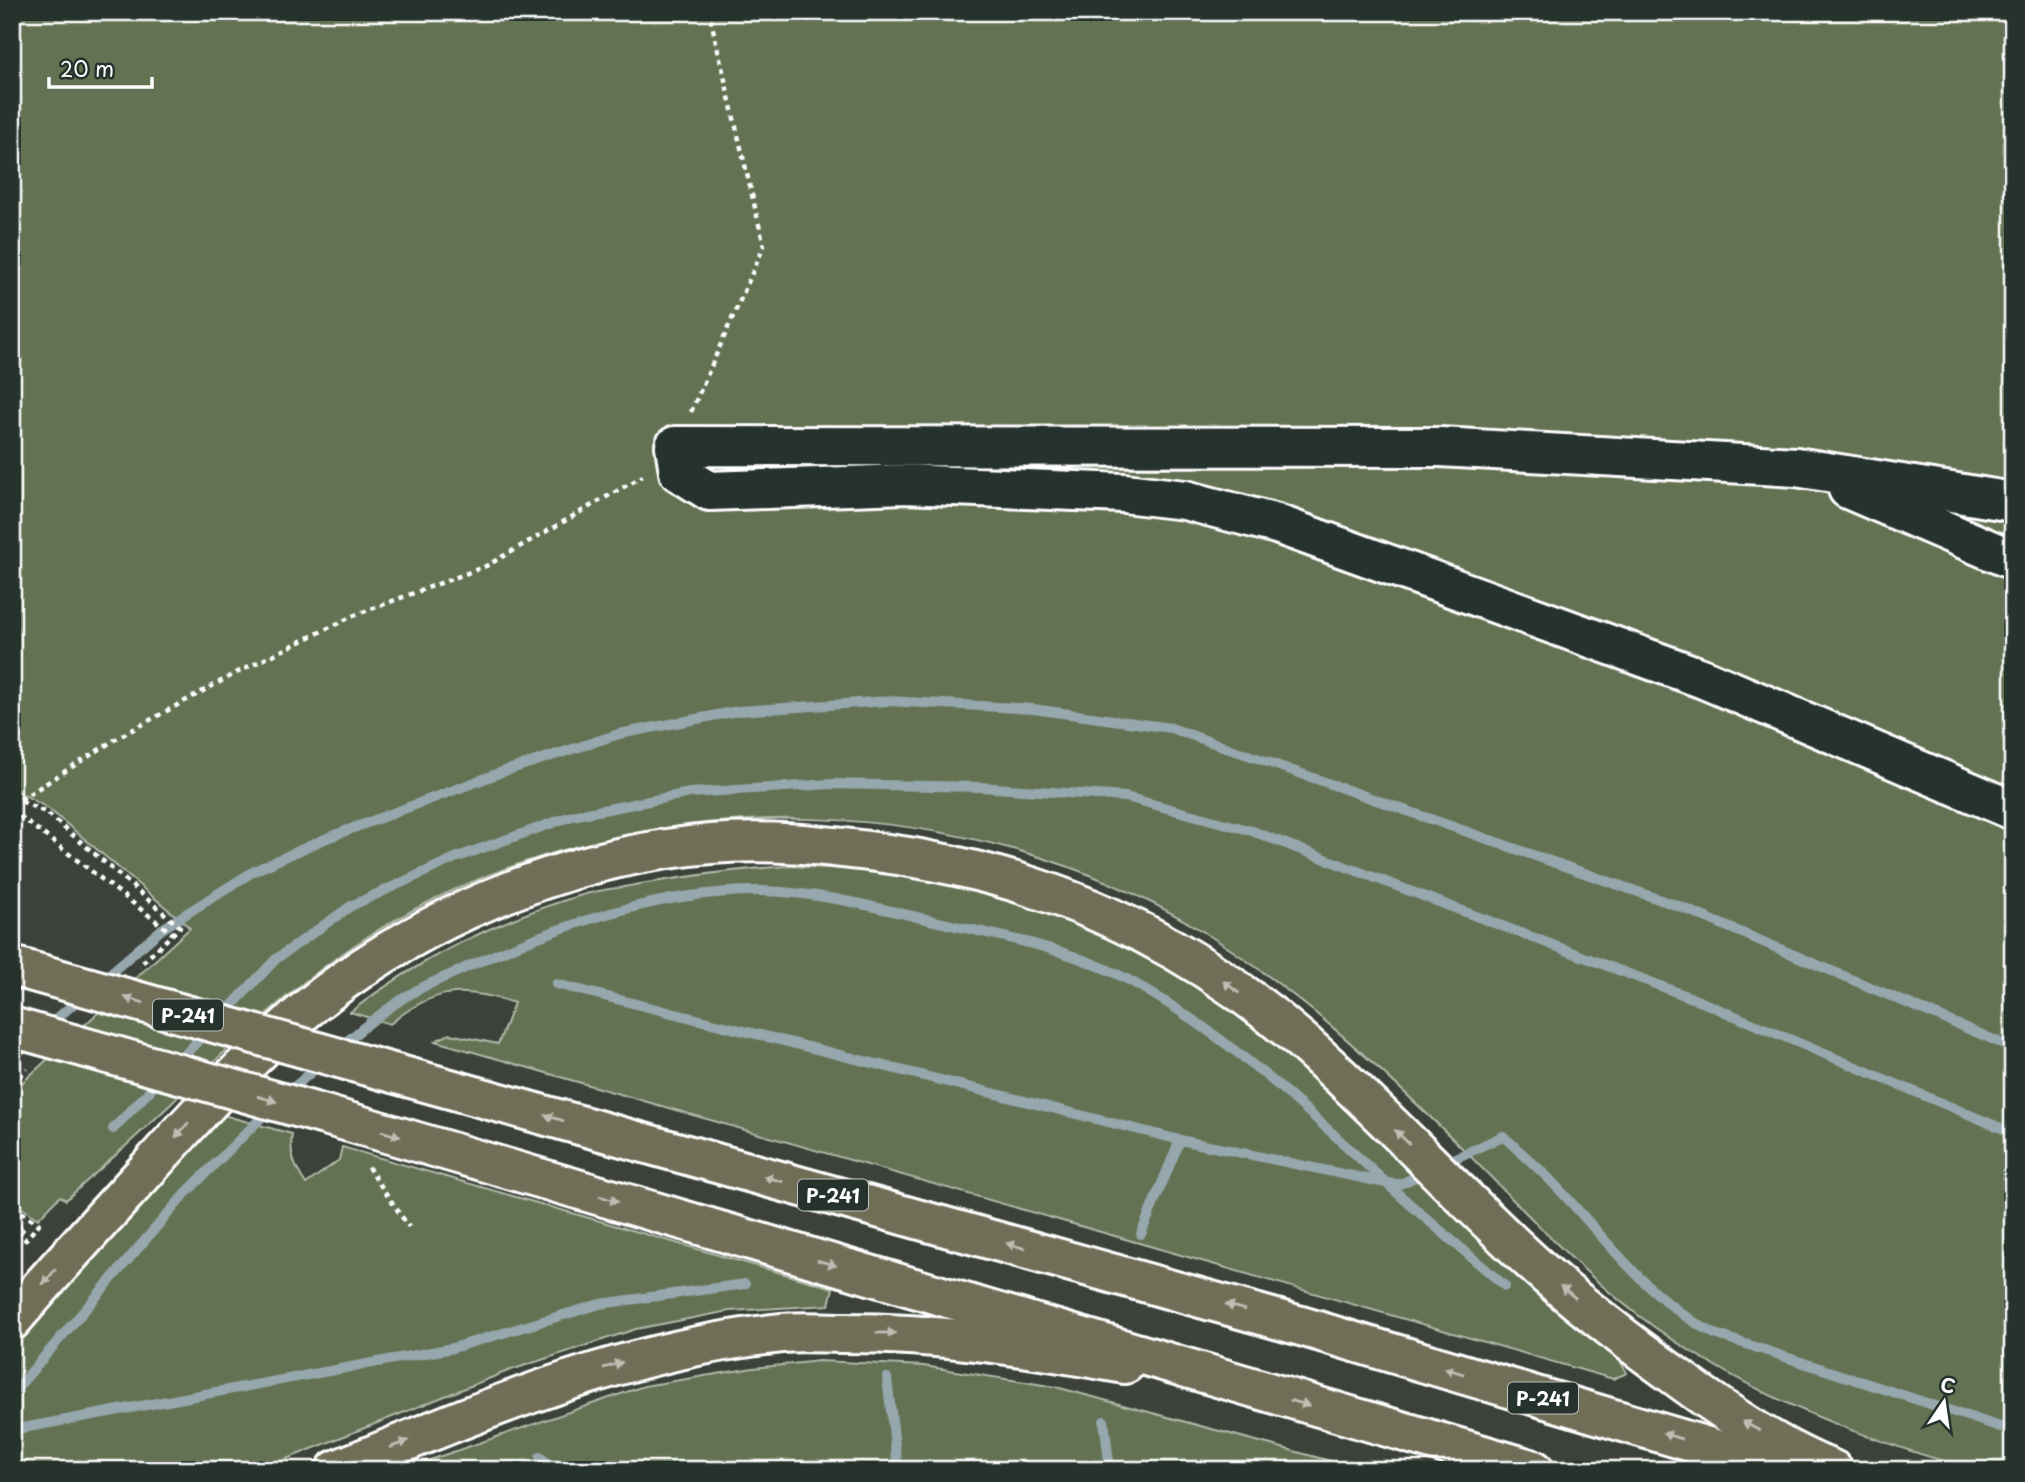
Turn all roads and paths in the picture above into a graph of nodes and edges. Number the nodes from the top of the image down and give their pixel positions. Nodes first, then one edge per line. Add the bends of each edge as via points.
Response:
1 (709, 12) edge
2 (675, 446) junction
3 (1796, 467) junction
4 (2013, 502) edge
5 (2013, 560) edge
6 (12, 797) edge
7 (19, 801) junction
8 (12, 808) edge
9 (2013, 810) edge
10 (180, 927) dead end
11 (172, 933) dead end
12 (12, 966) edge
13 (12, 1027) edge
14 (362, 1158) dead end
15 (12, 1206) edge
16 (408, 1227) dead end
17 (22, 1245) dead end
18 (12, 1320) edge
19 (1234, 1384) junction
20 (336, 1470) edge
21 (1534, 1470) edge
22 (1785, 1470) edge
23 (1833, 1470) edge

1 - 2 path via 764,246
2 - 3 lane via 1440,447
2 - 7 path via 638,481 486,566 355,615 236,673 119,737
2 - 9 lane via 679,472 709,491 904,484 1124,493 1185,500 1277,524 1704,679
3 - 4 lane
3 - 5 lane
6 - 7 path
7 - 8 path
7 - 10 path via 47,813
8 - 11 path
22 -> 12 main road, Р-241, bridge via 1301,1326
13 -> 19 main road, bridge
14 - 16 path
15 - 17 path via 39,1224
23 -> 18 main road via 1723,1410 1634,1346 1536,1266 1301,1040 1207,969 1143,932 1042,888 941,860 820,844 711,844 618,859 519,887 410,937 340,983 204,1105
20 -> 19 main road via 553,1384 628,1360 783,1332 891,1333 1000,1342
19 -> 21 main road

